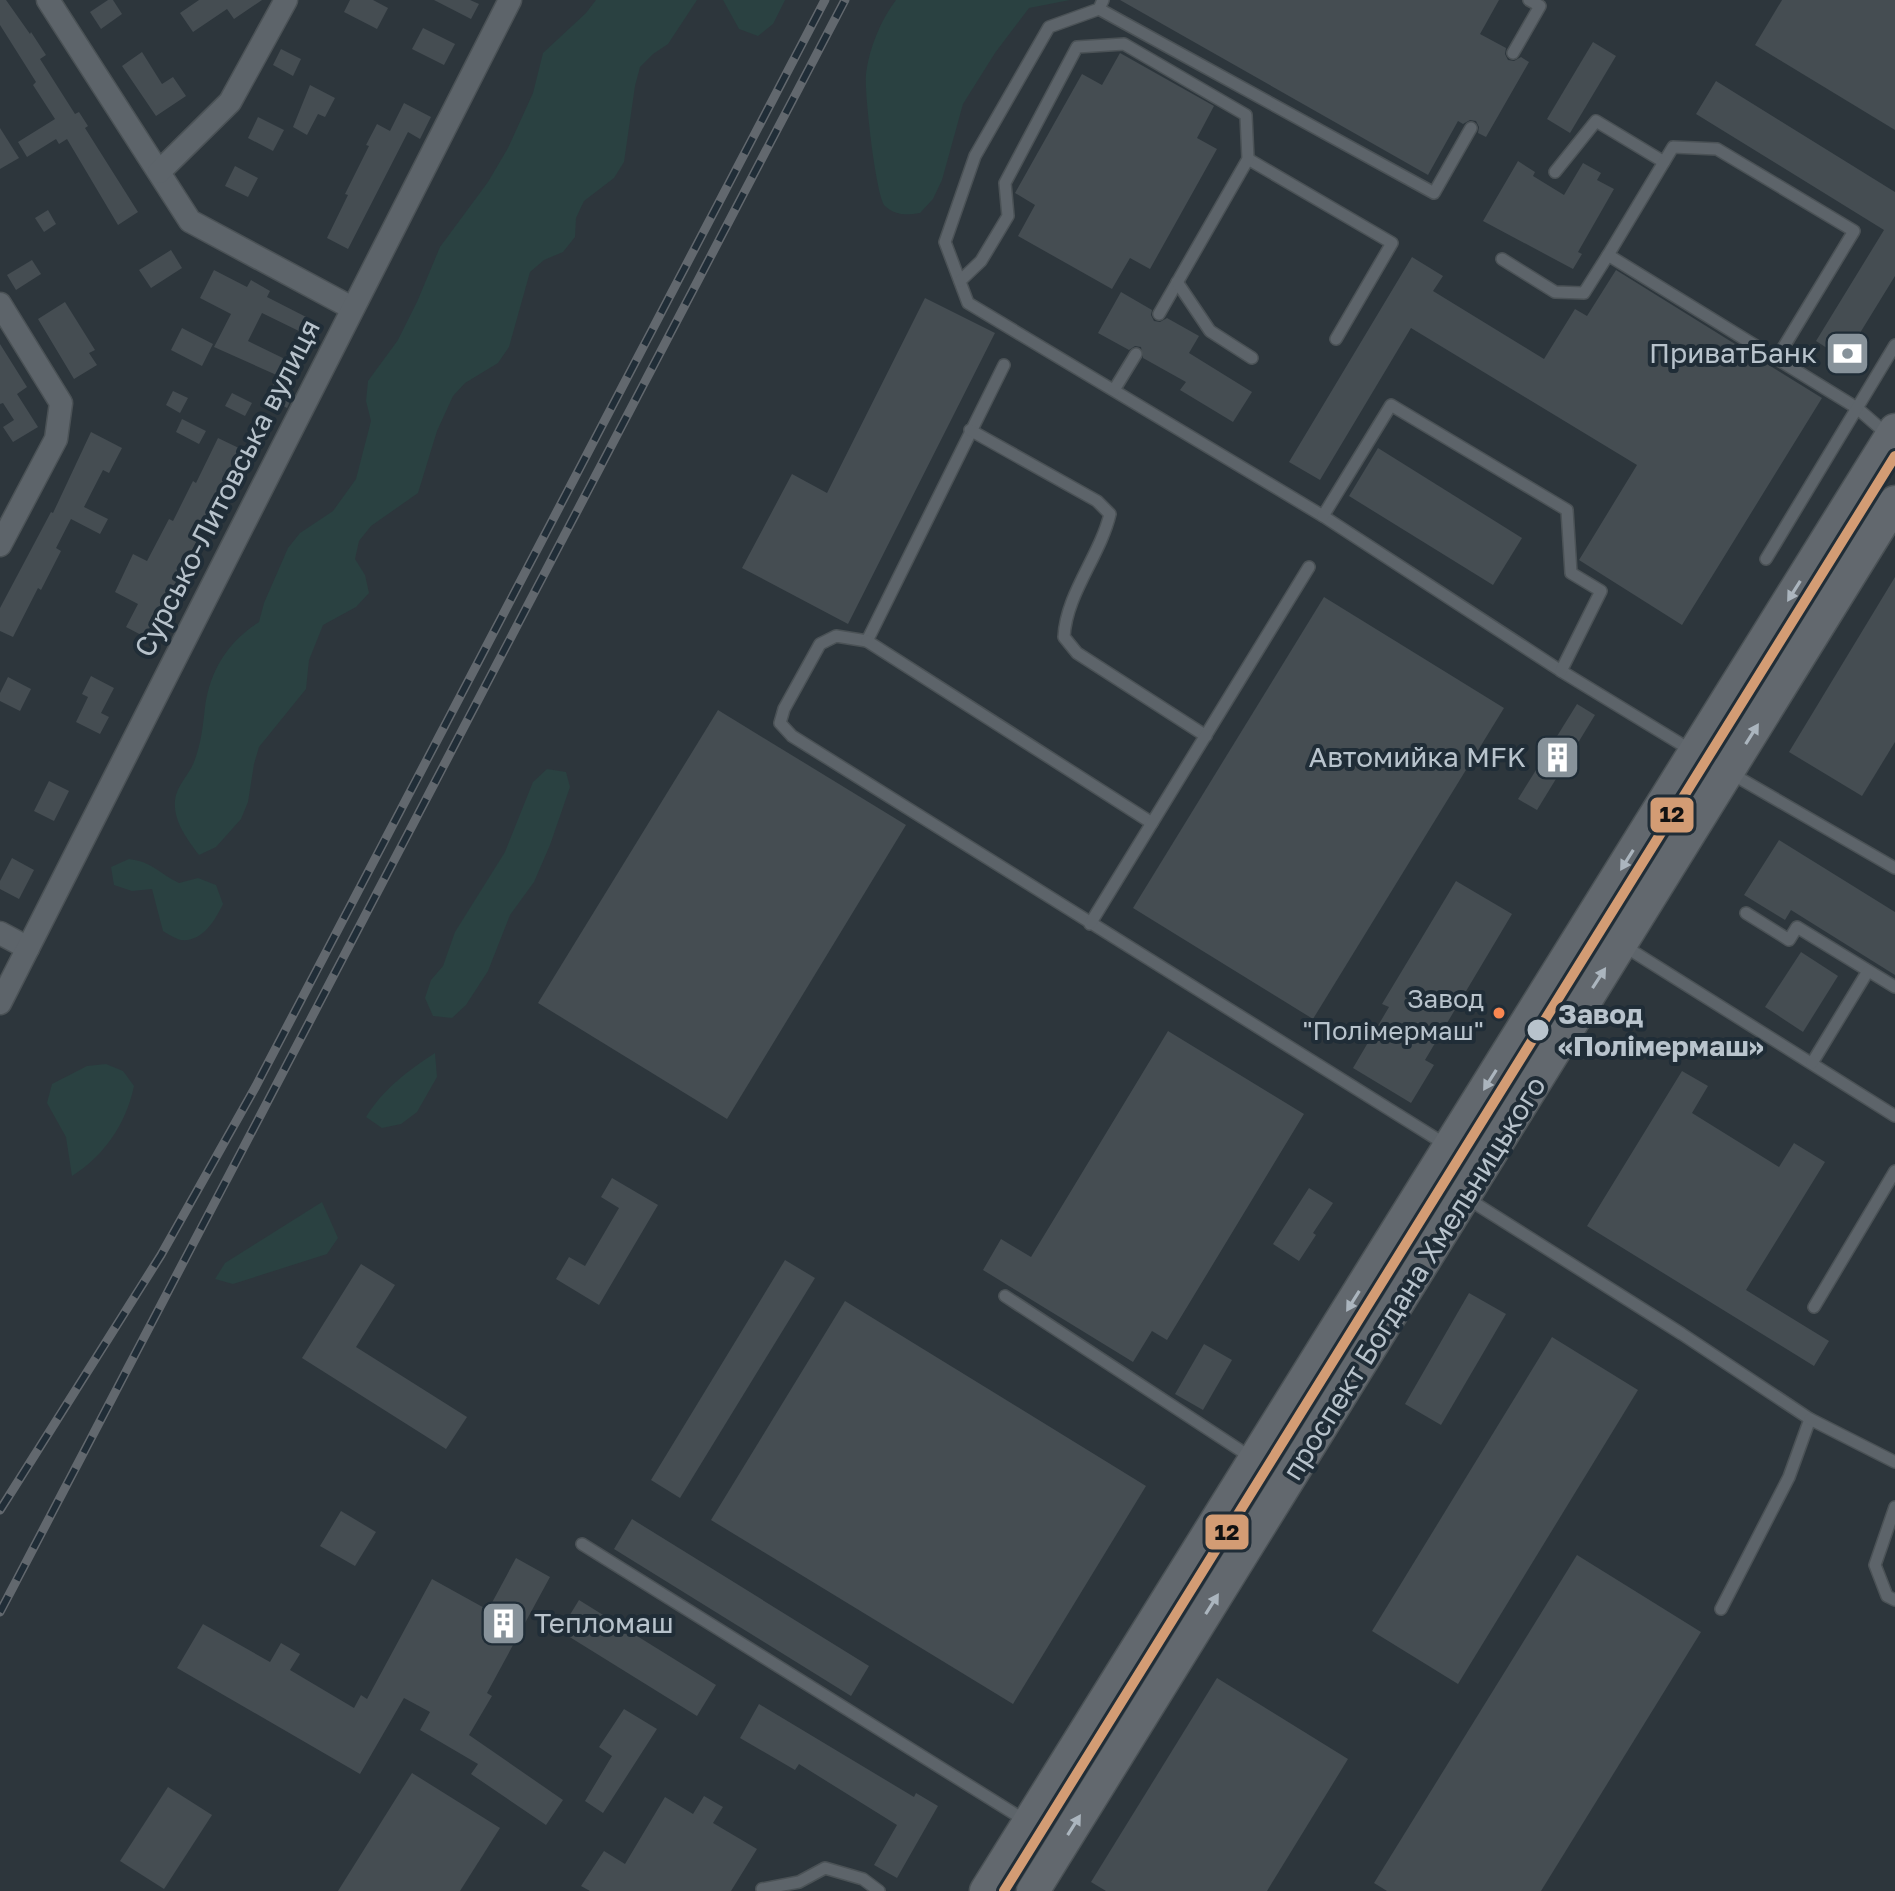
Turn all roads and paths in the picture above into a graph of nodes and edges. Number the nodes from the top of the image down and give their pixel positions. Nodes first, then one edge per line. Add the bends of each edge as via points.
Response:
1 (48, 0) edge
2 (286, 0) edge
3 (510, 0) edge
4 (1529, 0) edge
5 (1101, 4) edge
6 (1513, 53) dead end
7 (1471, 128) dead end
8 (1248, 159) junction
9 (1664, 162) junction
10 (159, 172) junction
11 (1555, 172) dead end
12 (1608, 255) junction
13 (1502, 259) dead end
14 (960, 281) junction
15 (1177, 282) junction
16 (0, 304) edge
17 (352, 308) junction
18 (1159, 314) dead end
19 (1336, 339) dead end
20 (1895, 345) edge
21 (1136, 354) dead end
22 (1252, 358) dead end
23 (1777, 358) junction
24 (1004, 365) dead end
25 (1114, 390) junction
26 (1857, 408) junction
27 (970, 430) junction
28 (1893, 434) edge
29 (1895, 502) edge
30 (1323, 516) junction
31 (0, 545) edge
32 (1766, 559) dead end
33 (1309, 567) dead end
34 (867, 641) junction
35 (1561, 671) junction
36 (1206, 736) junction
37 (1694, 752) junction
38 (1728, 772) junction
39 (1152, 823) junction
40 (1895, 868) edge
41 (1746, 913) dead end
42 (1090, 924) junction
43 (0, 933) edge
44 (1621, 944) junction
45 (28, 948) junction
46 (1868, 971) junction
47 (1895, 987) edge
48 (0, 1003) edge
49 (1812, 1063) junction
50 (1895, 1116) edge
51 (1449, 1146) junction
52 (1895, 1171) edge
53 (1465, 1197) junction
54 (1005, 1296) dead end
55 (1814, 1307) dead end
56 (1810, 1419) junction
57 (1255, 1461) junction
58 (1895, 1462) edge
59 (1895, 1507) edge
60 (582, 1544) dead end
61 (1895, 1600) edge
62 (1721, 1609) dead end
63 (1020, 1836) junction
64 (983, 1886) edge
65 (762, 1889) dead end
66 (879, 1891) edge
67 (1033, 1891) edge

1 - 10 street
2 - 10 street via 230,102
3 - 17 street, Сурсько-Литовська вулиця
4 - 6 lane via 1540,6
5 - 7 lane via 1434,193
5 - 14 lane via 1049,27 975,156 945,242
8 - 14 lane via 1246,115 1124,44 1077,47 1005,183 1008,216 981,261
8 - 15 lane
8 - 19 lane via 1392,243
9 - 11 lane via 1596,121
9 - 12 lane
9 - 23 lane via 1673,147 1717,149 1854,231
10 - 17 street via 190,221
12 - 13 lane via 1584,293 1555,292
12 - 23 lane
14 - 25 lane via 968,303
15 - 18 lane
15 - 22 lane via 1210,331
16 - 31 street via 61,403 56,439
17 - 45 street, Сурсько-Литовська вулиця
20 - 26 lane
21 - 25 lane
23 - 26 lane
24 - 27 lane
25 - 30 lane
26 - 28 lane
26 - 32 lane
27 - 34 lane
27 - 36 lane via 1097,501 1110,514 1065,620 1064,637 1077,653
28 -> 37 main road, проспект Богдана Хмельницького
38 -> 29 main road, проспект Богдана Хмельницького
30 - 35 lane
30 - 35 lane via 1391,405 1567,510 1571,573 1601,591
33 - 36 lane
34 - 39 lane
34 - 42 lane via 836,636 820,644 780,723 792,736
35 - 37 lane
36 - 39 lane
37 - 38 lane
37 -> 51 main road, проспект Богдана Хмельницького
38 - 40 lane
38 - 44 main road, проспект Богдана Хмельницького
39 - 42 lane
41 - 46 lane via 1789,940 1797,927
42 - 51 lane
43 - 45 street
44 - 49 lane
53 -> 44 main road, проспект Богдана Хмельницького
45 - 48 street, Сурсько-Литовська вулиця
46 - 47 lane
46 - 49 lane
49 - 50 lane
51 -> 57 main road, проспект Богдана Хмельницького
52 - 55 lane
53 - 56 lane
67 -> 53 main road, проспект Богдана Хмельницького
54 - 57 lane
56 - 58 lane
56 - 62 lane via 1789,1477
57 - 63 main road, проспект Богдана Хмельницького
59 - 61 lane via 1875,1565 1887,1596
60 - 63 lane
63 - 64 main road, проспект Богдана Хмельницького
65 - 66 lane via 799,1882 825,1868 863,1879

